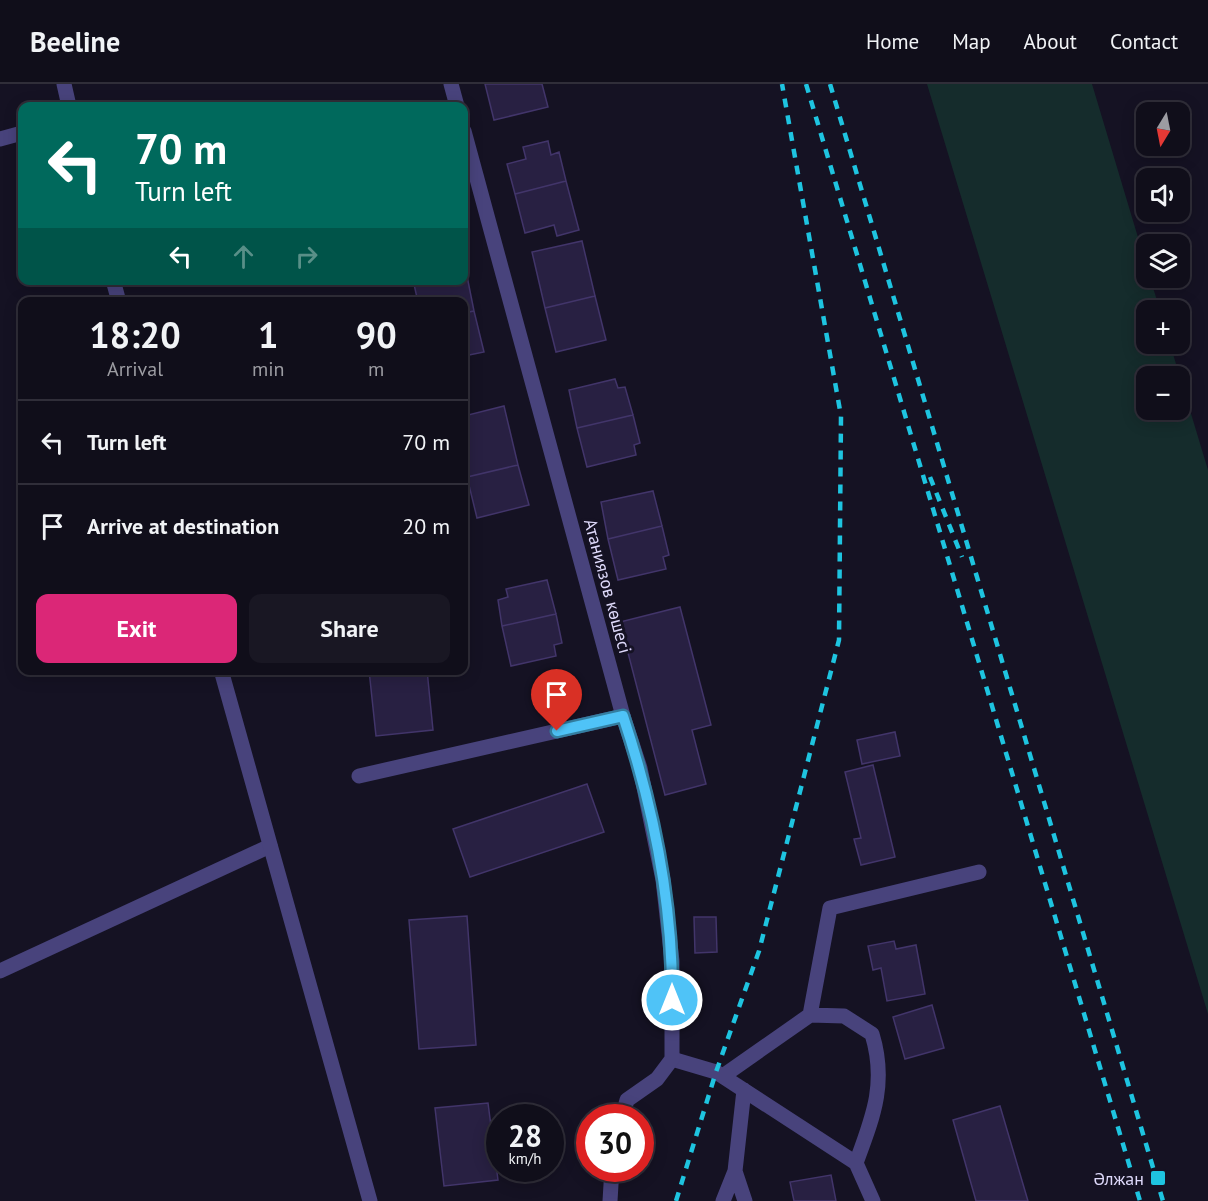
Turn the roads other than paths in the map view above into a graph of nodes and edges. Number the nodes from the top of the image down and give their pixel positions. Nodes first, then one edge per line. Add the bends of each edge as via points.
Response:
1 (64, 84) edge
2 (451, 84) edge
3 (68, 102) edge
4 (456, 102) edge
5 (18, 135) edge
6 (0, 139) edge
7 (468, 146) edge
8 (222, 675) edge
9 (623, 716) junction
10 (359, 776) dead end
11 (270, 846) junction
12 (979, 872) dead end
13 (0, 971) edge
14 (810, 1015) junction
15 (672, 1059) junction
16 (723, 1077) junction
17 (744, 1090) junction
18 (626, 1104) edge
19 (856, 1163) junction
20 (735, 1171) junction
21 (611, 1182) edge
22 (370, 1201) edge
23 (610, 1201) edge
24 (723, 1201) edge
25 (745, 1201) edge
26 (873, 1201) edge

1 - 3 street
2 - 4 street
5 - 6 street
7 - 9 street, Атаниязов көшесі
8 - 11 street
9 - 10 street
9 - 15 street, Атаниязов көшесі via 640,768 663,880 672,961
11 - 13 street
11 - 22 street
12 - 14 street via 830,908
14 - 16 street
14 - 19 street via 844,1016 873,1034 879,1055 876,1109
15 - 16 street
15 - 18 street via 657,1079
16 - 17 street
17 - 19 street
17 - 20 street
19 - 26 street
20 - 24 street
20 - 25 street
21 - 23 street

